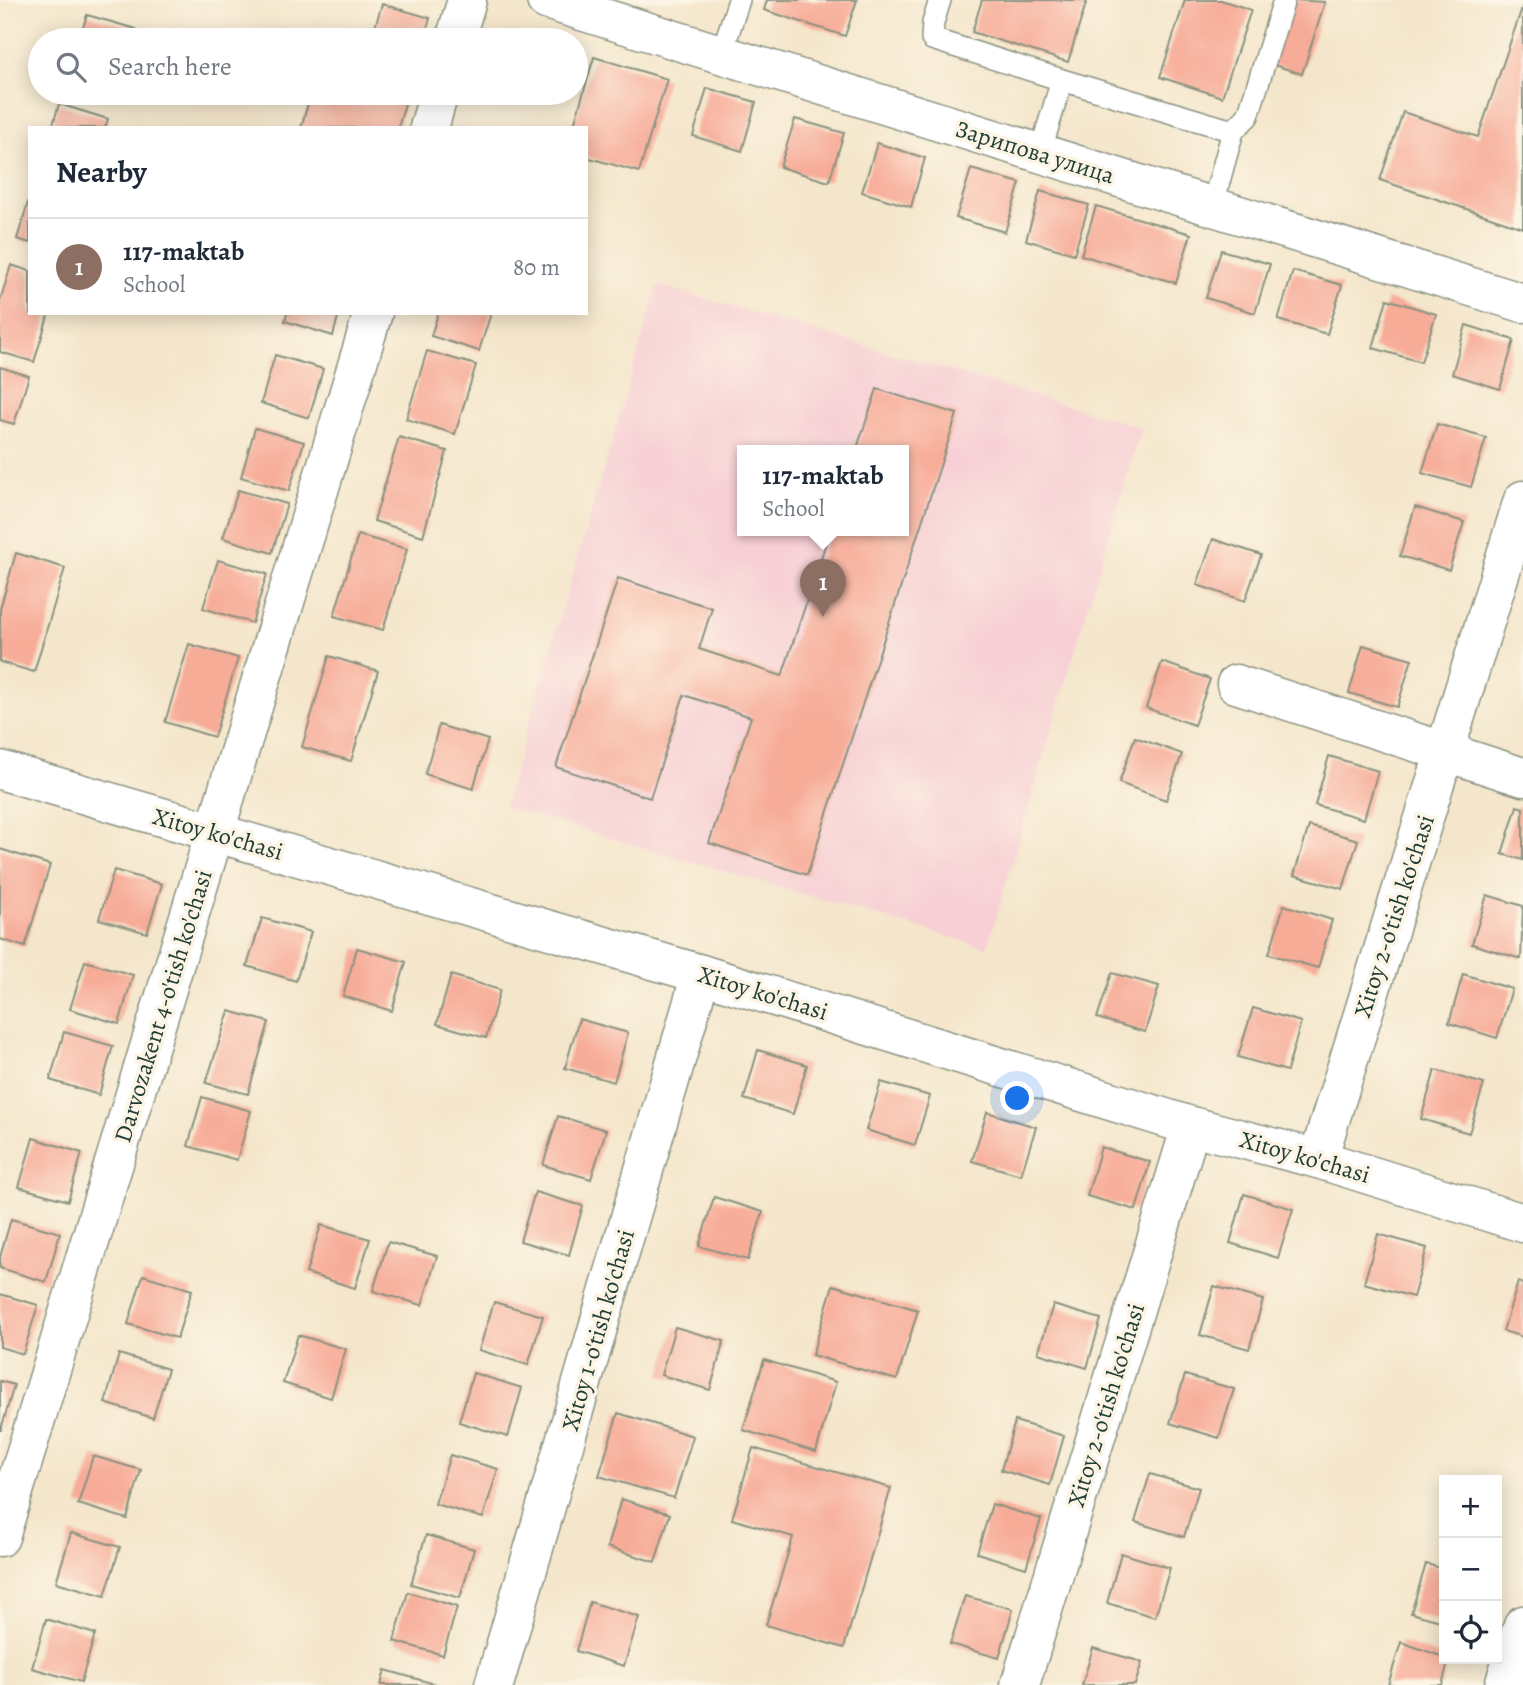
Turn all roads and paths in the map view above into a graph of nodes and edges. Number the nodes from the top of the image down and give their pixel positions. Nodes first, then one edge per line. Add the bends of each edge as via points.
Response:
1 (467, 0) edge
2 (739, 0) edge
3 (940, 0) edge
4 (1284, 0) edge
5 (551, 1) edge
6 (459, 28) edge
7 (721, 55) junction
8 (1062, 80) junction
9 (436, 105) edge
10 (430, 126) edge
11 (1233, 131) junction
12 (1040, 153) junction
13 (1212, 207) junction
14 (1523, 303) edge
15 (372, 315) edge
16 (1523, 500) edge
17 (1236, 684) dead end
18 (1445, 754) junction
19 (0, 771) edge
20 (1523, 777) edge
21 (216, 834) junction
22 (701, 974) junction
23 (1191, 1126) junction
24 (1318, 1159) junction
25 (1523, 1223) edge
26 (0, 1537) edge
27 (1523, 1625) edge
28 (494, 1685) edge
29 (1020, 1685) edge
30 (1504, 1685) edge

1 - 6 street
2 - 7 lane
3 - 8 lane via 932,39
4 - 11 lane via 1248,116
5 - 7 street, Зарипова улица
7 - 12 street, Зарипова улица
8 - 11 lane
8 - 12 lane
9 - 10 street
11 - 13 lane
12 - 13 street, Зарипова улица
13 - 14 street, Зарипова улица
15 - 21 street, Darvozakent 4-o'tish ko'chasi
16 - 18 street, Xitoy 2-o'tish ko'chasi
17 - 18 street
18 - 20 street
18 - 24 street, Xitoy 2-o'tish ko'chasi
19 - 21 street, Xitoy ko'chasi
21 - 22 street, Xitoy ko'chasi
21 - 26 street, Darvozakent 4-o'tish ko'chasi
22 - 23 street, Xitoy ko'chasi
22 - 28 street, Xitoy 1-o'tish ko'chasi
23 - 24 street, Xitoy ko'chasi
23 - 29 street, Xitoy 2-o'tish ko'chasi
24 - 25 street, Xitoy ko'chasi
27 - 30 street

